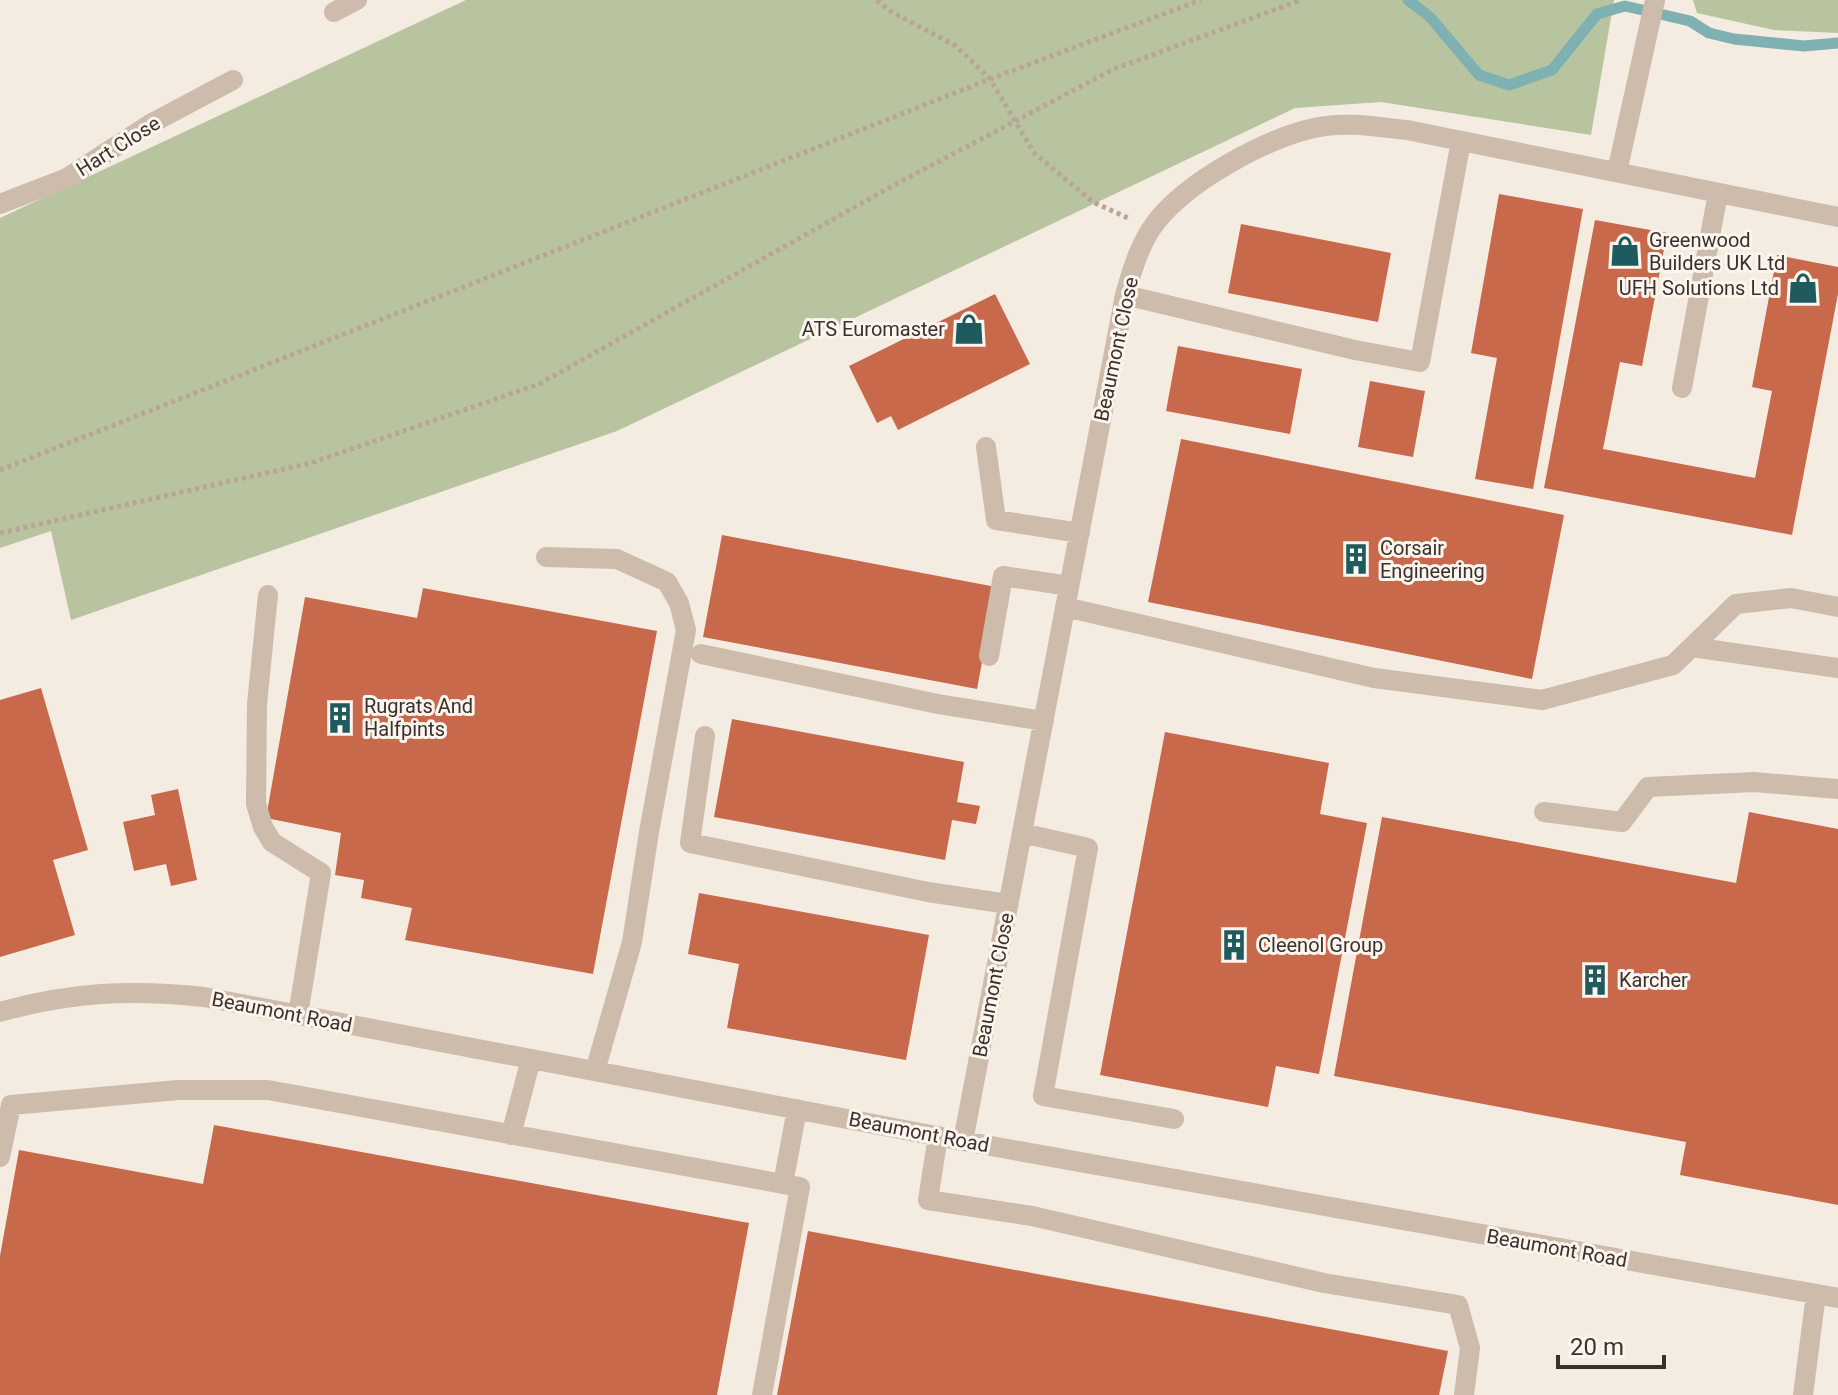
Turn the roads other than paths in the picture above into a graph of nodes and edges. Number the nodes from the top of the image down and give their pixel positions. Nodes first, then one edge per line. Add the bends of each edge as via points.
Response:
1 (357, 0) edge
2 (1655, 0) edge
3 (334, 12) dead end
4 (233, 80) dead end
5 (1461, 141) junction
6 (1617, 172) junction
7 (1718, 193) junction
8 (0, 204) edge
9 (1838, 217) edge
10 (1125, 295) junction
11 (1682, 388) dead end
12 (986, 447) dead end
13 (1080, 533) junction
14 (546, 557) dead end
15 (1069, 586) junction
16 (268, 595) dead end
17 (1065, 607) junction
18 (1838, 607) edge
19 (1692, 647) junction
20 (701, 654) dead end
21 (989, 656) dead end
22 (1838, 668) edge
23 (1044, 721) junction
24 (705, 736) dead end
25 (1838, 789) edge
26 (1544, 812) dead end
27 (1022, 833) junction
28 (1008, 904) junction
29 (0, 1012) edge
30 (298, 1015) junction
31 (531, 1059) junction
32 (595, 1071) junction
33 (797, 1109) junction
34 (1174, 1119) dead end
35 (511, 1135) junction
36 (938, 1136) junction
37 (963, 1141) junction
38 (0, 1157) edge
39 (783, 1184) junction
40 (1816, 1294) junction
41 (1838, 1298) edge
42 (762, 1395) edge
43 (1464, 1395) edge
44 (1803, 1395) edge

1 - 3 street
2 - 6 street
4 - 8 street, Hart Close via 152,123 67,178
5 - 6 street, Beaumont Close
5 - 10 street, Beaumont Close via 1358,125 1316,127 1273,140 1226,166 1156,222 1135,261
5 - 10 street via 1420,362
6 - 7 street, Beaumont Close
7 - 9 street, Beaumont Close
7 - 11 street
10 - 13 street, Beaumont Close
12 - 13 street via 996,520
13 - 15 street, Beaumont Close
14 - 32 street via 617,559 667,582 686,630 632,942
15 - 17 street, Beaumont Close
15 - 21 street via 1003,576
16 - 30 street via 257,704 256,804 272,842 321,873
17 - 19 street via 1374,678 1542,700 1673,665
17 - 23 street, Beaumont Close
18 - 19 street via 1791,598 1736,604
19 - 22 street
20 - 23 street
23 - 27 street, Beaumont Close
24 - 28 street via 690,843
25 - 26 street via 1754,782 1648,787 1622,822
27 - 28 street, Beaumont Close
27 - 34 street via 1088,848 1043,1096
28 - 37 street, Beaumont Close
29 - 30 street, Beaumont Road via 65,997 153,991
30 - 31 street, Beaumont Road
31 - 32 street, Beaumont Road
31 - 35 street
32 - 33 street, Beaumont Road
33 - 36 street, Beaumont Road
33 - 39 street
35 - 38 street via 268,1090 178,1090 11,1105
35 - 39 street
36 - 37 street, Beaumont Road
36 - 43 street via 928,1200 1032,1216 1324,1283 1458,1305 1470,1348
37 - 40 street, Beaumont Road
39 - 42 street via 800,1187
40 - 41 street, Beaumont Road
40 - 44 street

